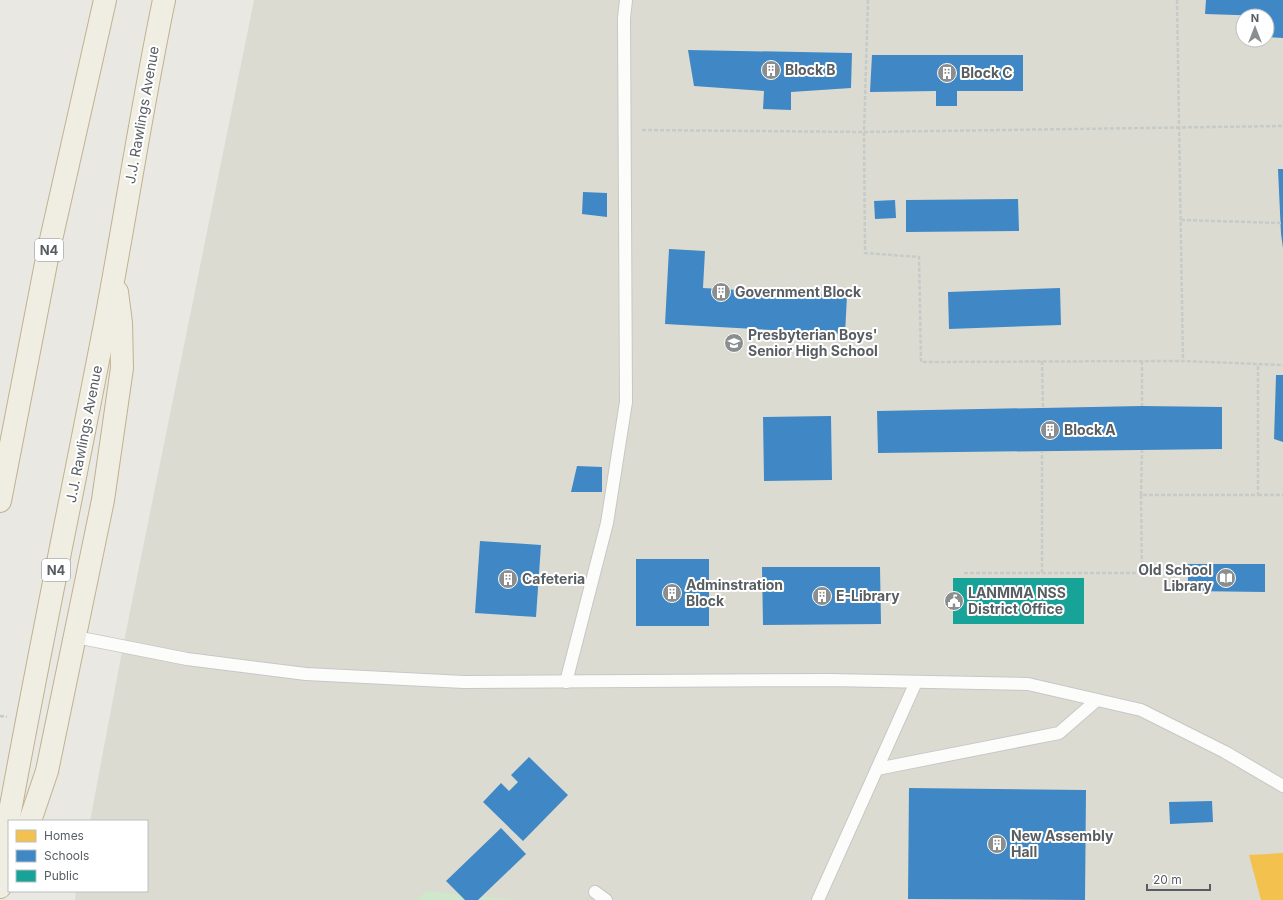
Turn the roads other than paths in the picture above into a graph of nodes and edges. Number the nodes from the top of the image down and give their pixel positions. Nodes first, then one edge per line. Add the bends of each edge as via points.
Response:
1 (104, 0) edge
2 (164, 0) edge
3 (626, 0) edge
4 (115, 273) junction
5 (0, 501) edge
6 (76, 637) junction
7 (566, 682) junction
8 (916, 682) junction
9 (1097, 700) junction
10 (877, 769) junction
11 (1283, 786) edge
12 (8, 820) edge
13 (30, 820) edge
14 (8, 822) edge
15 (0, 867) edge
16 (8, 871) edge
17 (0, 887) edge
18 (595, 892) dead end
19 (606, 900) edge
20 (818, 900) edge

1 - 5 highway, N4 via 48,253
2 - 4 highway, J.J. Rawlings Avenue / N4 via 146,85
3 - 7 lane via 626,402 607,523
4 - 6 highway via 121,323 122,368 103,500
4 - 12 highway, J.J. Rawlings Avenue / N4
6 - 7 lane via 187,659 306,674 464,682
6 - 13 highway via 47,771
7 - 8 lane
8 - 9 lane via 1028,684
8 - 10 lane
9 - 10 lane via 1059,733
9 - 11 lane via 1141,710 1225,752
10 - 20 lane
14 - 15 highway, J.J. Rawlings Avenue / N4
16 - 17 highway
18 - 19 lane

